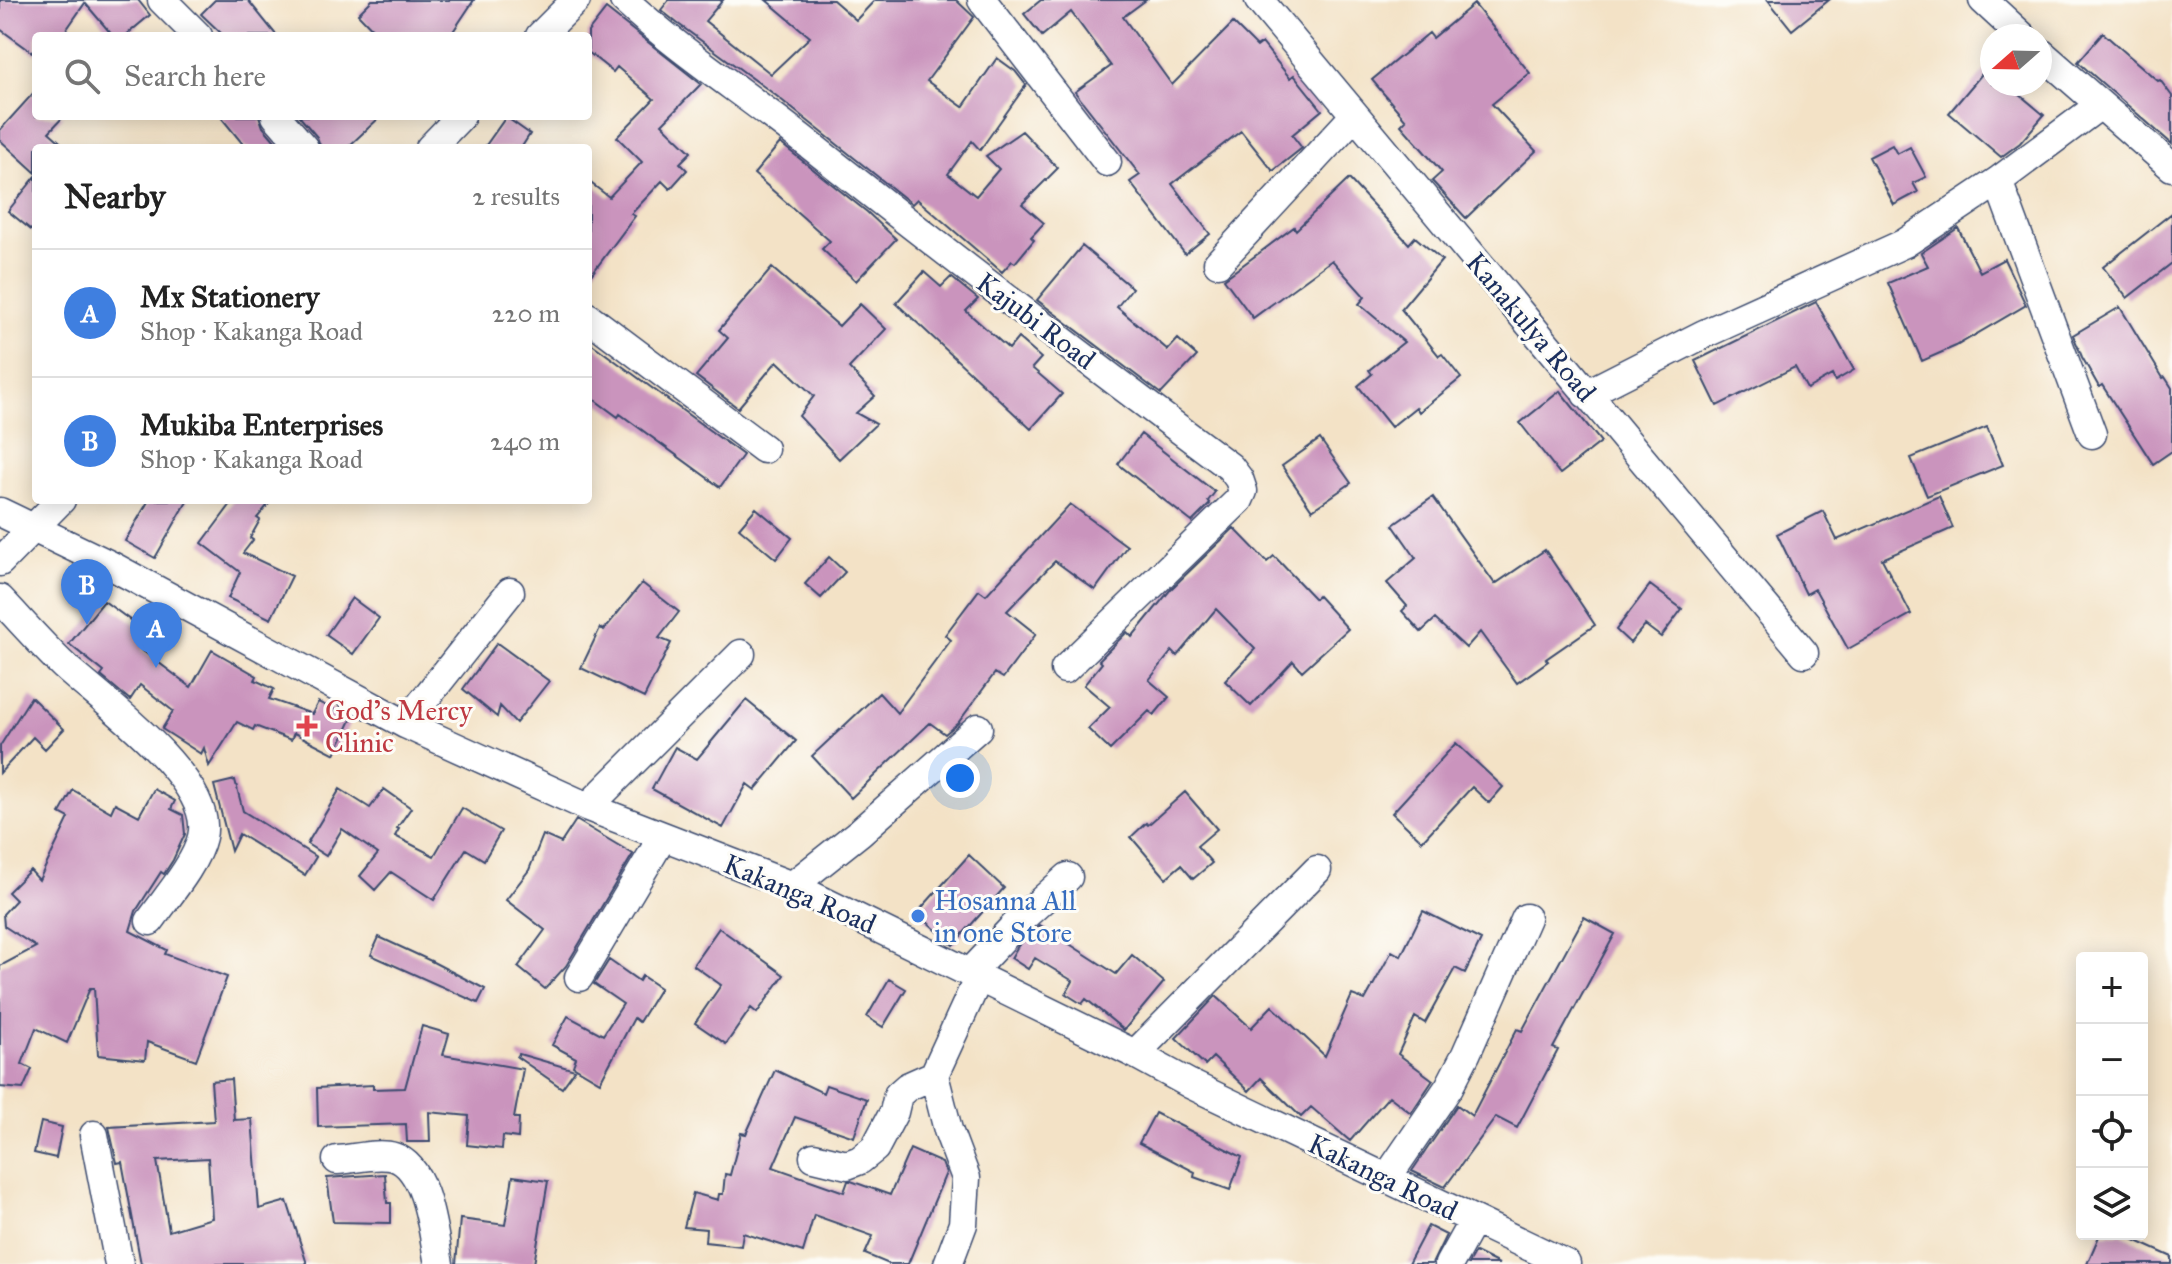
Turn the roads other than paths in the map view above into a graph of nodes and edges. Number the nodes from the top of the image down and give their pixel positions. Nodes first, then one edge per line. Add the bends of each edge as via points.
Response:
1 (162, 0) edge
2 (576, 0) edge
3 (624, 0) edge
4 (982, 0) edge
5 (1259, 0) edge
6 (1983, 0) edge
7 (2009, 24) edge
8 (194, 32) edge
9 (544, 32) edge
10 (2052, 63) edge
11 (2100, 105) junction
12 (1355, 115) junction
13 (280, 120) edge
14 (457, 120) edge
15 (300, 144) edge
16 (434, 144) edge
17 (1107, 162) dead end
18 (2172, 167) edge
19 (1998, 181) junction
20 (1218, 263) dead end
21 (592, 320) edge
22 (1586, 394) junction
23 (2092, 434) dead end
24 (764, 449) dead end
25 (57, 504) edge
26 (0, 512) edge
27 (33, 527) junction
28 (0, 562) edge
29 (510, 592) dead end
30 (0, 599) edge
31 (1804, 653) dead end
32 (741, 654) dead end
33 (1065, 669) dead end
34 (405, 724) junction
35 (978, 728) dead end
36 (588, 807) junction
37 (662, 838) junction
38 (1317, 870) dead end
39 (1068, 877) dead end
40 (792, 886) junction
41 (1526, 918) dead end
42 (150, 921) dead end
43 (975, 975) junction
44 (579, 977) dead end
45 (1135, 1054) junction
46 (934, 1075) junction
47 (94, 1135) dead end
48 (814, 1157) dead end
49 (337, 1160) dead end
50 (1386, 1179) junction
51 (1473, 1221) junction
52 (119, 1264) edge
53 (439, 1264) edge
54 (948, 1264) edge
55 (1449, 1264) edge
56 (1566, 1264) edge

1 - 8 street
2 - 9 street
3 - 33 street, Kajubi Road via 1239,479 1239,500
4 - 17 street
5 - 12 street, Kanakulya Road
6 - 7 street
10 - 11 street
11 - 18 street
11 - 19 street
12 - 20 street
12 - 22 street, Kanakulya Road
13 - 15 street
14 - 16 street
19 - 22 street via 1905,243
19 - 23 street
21 - 24 street
22 - 31 street, Kanakulya Road
25 - 27 street
26 - 27 street, Kakanga Road
27 - 28 street
27 - 34 street, Kakanga Road
29 - 34 street
30 - 42 street via 63,665 156,748 197,797 203,835 197,852
32 - 36 street
34 - 36 street, Kakanga Road
35 - 40 street
36 - 37 street, Kakanga Road
37 - 40 street, Kakanga Road
37 - 44 street
38 - 45 street
39 - 43 street via 1020,920
40 - 43 street, Kakanga Road
41 - 50 street via 1449,1087
43 - 45 street, Kakanga Road
43 - 46 street
45 - 50 street, Kakanga Road
46 - 48 street via 898,1095 875,1148 860,1160 847,1165
46 - 54 street via 966,1178 963,1224
47 - 52 street
49 - 53 street via 392,1156 405,1163 419,1181
50 - 51 street, Kakanga Road
51 - 55 street
51 - 56 street, Kakanga Road

